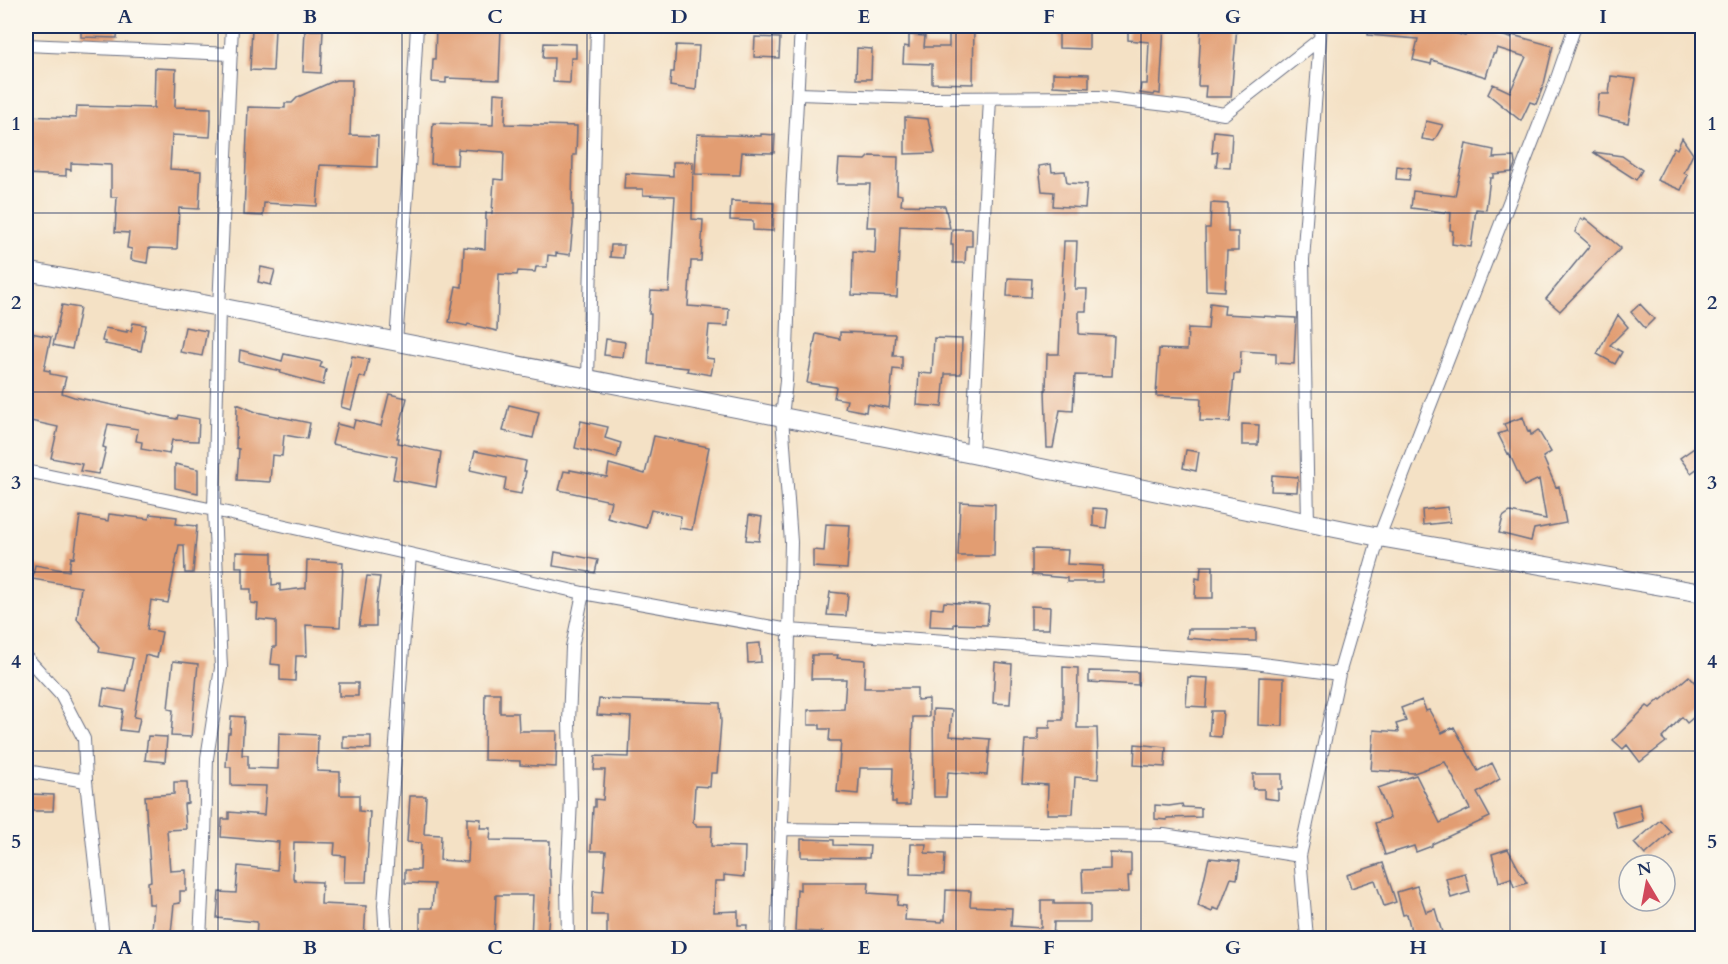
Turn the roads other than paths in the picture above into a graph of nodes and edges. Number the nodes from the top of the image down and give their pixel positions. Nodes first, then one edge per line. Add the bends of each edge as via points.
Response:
1 (232, 26) edge
2 (417, 26) edge
3 (597, 26) edge
4 (801, 26) edge
5 (1321, 26) edge
6 (1575, 26) edge
7 (1320, 39) junction
8 (26, 45) edge
9 (231, 54) junction
10 (798, 94) junction
11 (990, 98) junction
12 (26, 271) edge
13 (219, 307) junction
14 (396, 341) junction
15 (588, 379) junction
16 (782, 417) junction
17 (972, 454) junction
18 (26, 471) edge
19 (214, 510) junction
20 (1308, 523) junction
21 (1379, 537) junction
22 (410, 554) junction
23 (1702, 593) edge
24 (583, 594) junction
25 (789, 630) junction
26 (26, 657) edge
27 (1339, 674) junction
28 (26, 771) edge
29 (86, 781) junction
30 (781, 829) junction
31 (1300, 856) junction
32 (103, 939) edge
33 (200, 939) edge
34 (386, 939) edge
35 (568, 939) edge
36 (777, 939) edge
37 (1307, 939) edge

1 - 9 street
2 - 14 street
3 - 15 street
4 - 10 street
5 - 7 street
6 - 21 street
7 - 11 street via 1224,114 1099,97
7 - 20 street via 1303,260
8 - 9 street
9 - 13 street
10 - 11 street
10 - 16 street
11 - 17 street
12 - 13 street
13 - 14 street
13 - 19 street
14 - 15 street
15 - 16 street
16 - 17 street
16 - 25 street via 791,542
17 - 20 street
18 - 19 street
19 - 22 street
19 - 33 street via 221,668 207,758
20 - 21 street
21 - 23 street
21 - 27 street
22 - 24 street
22 - 34 street via 384,905
24 - 25 street
24 - 35 street via 572,647
25 - 27 street via 1247,662
25 - 30 street
26 - 29 street via 61,694 84,739
27 - 31 street
28 - 29 street
29 - 32 street
30 - 31 street via 1164,835
30 - 36 street
31 - 37 street

